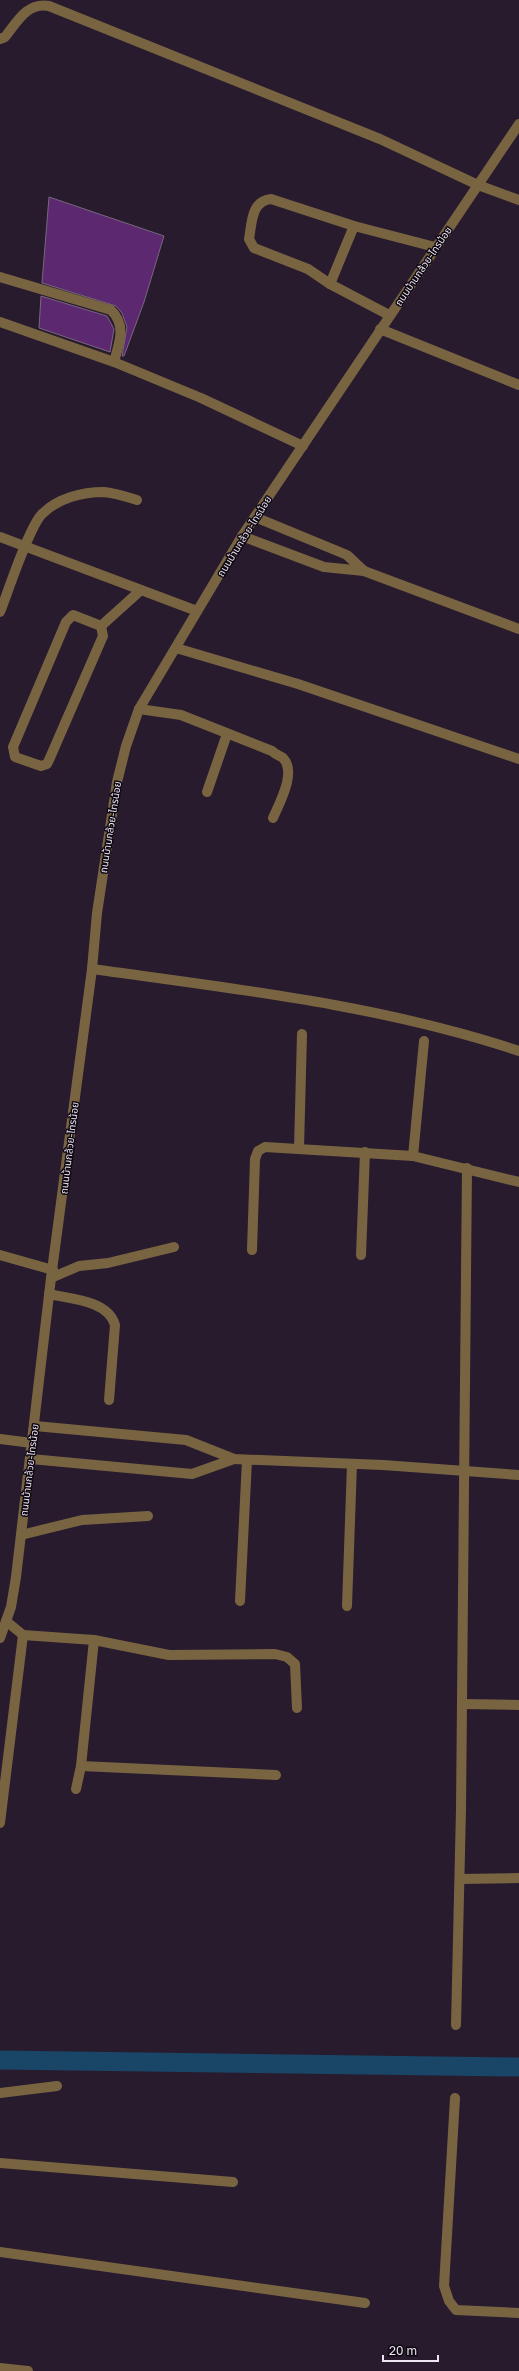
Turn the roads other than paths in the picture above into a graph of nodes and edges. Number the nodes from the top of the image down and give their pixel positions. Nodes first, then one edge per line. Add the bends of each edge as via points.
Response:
1 (0, 39) edge
2 (519, 124) edge
3 (478, 185) junction
4 (519, 200) edge
5 (354, 226) junction
6 (435, 247) junction
7 (0, 277) edge
8 (330, 284) junction
9 (389, 315) junction
10 (0, 322) edge
11 (380, 330) junction
12 (114, 362) junction
13 (519, 385) edge
14 (303, 446) junction
15 (137, 500) dead end
16 (255, 517) junction
17 (242, 536) junction
18 (0, 537) edge
19 (26, 546) junction
20 (364, 572) junction
21 (141, 590) junction
22 (197, 611) junction
23 (0, 612) edge
24 (101, 626) junction
25 (519, 629) edge
26 (176, 648) junction
27 (139, 709) junction
28 (227, 734) junction
29 (519, 759) edge
30 (207, 792) dead end
31 (273, 818) dead end
32 (92, 969) junction
33 (302, 1034) dead end
34 (424, 1042) dead end
35 (519, 1052) edge
36 (299, 1148) junction
37 (365, 1152) junction
38 (413, 1156) junction
39 (467, 1168) junction
40 (519, 1182) edge
41 (174, 1247) dead end
42 (252, 1250) dead end
43 (0, 1255) edge
44 (361, 1255) dead end
45 (52, 1274) junction
46 (50, 1294) junction
47 (109, 1400) dead end
48 (35, 1426) junction
49 (0, 1439) edge
50 (32, 1443) junction
51 (234, 1459) junction
52 (31, 1460) junction
53 (246, 1460) junction
54 (352, 1464) junction
55 (463, 1471) junction
56 (519, 1475) edge
57 (148, 1516) dead end
58 (21, 1535) junction
59 (240, 1601) dead end
60 (347, 1606) dead end
61 (6, 1621) junction
62 (24, 1635) junction
63 (0, 1638) edge
64 (94, 1640) junction
65 (462, 1704) junction
66 (519, 1705) edge
67 (297, 1708) dead end
68 (81, 1766) junction
69 (276, 1774) dead end
70 (76, 1789) dead end
71 (0, 1823) edge
72 (519, 1878) edge
73 (460, 1879) junction
74 (456, 2025) dead end
75 (56, 2086) dead end
76 (0, 2093) edge
77 (455, 2098) dead end
78 (0, 2163) edge
79 (233, 2182) dead end
80 (0, 2252) edge
81 (365, 2303) dead end
82 (519, 2314) edge
83 (0, 2368) edge
84 (28, 2371) edge

1 - 3 street via 5,37 30,8 42,4 49,6 380,139
2 - 3 street, ถนนบ้านกล้วย-ไทรน้อย
3 - 4 street
3 - 6 street, ถนนบ้านกล้วย-ไทรน้อย
5 - 6 street
5 - 8 street
5 - 8 street via 271,199 260,202 254,212 249,239 254,248 308,269
6 - 9 street, ถนนบ้านกล้วย-ไทรน้อย
7 - 12 street via 112,310 118,317 122,329
8 - 9 street
9 - 11 street, ถนนบ้านกล้วย-ไทรน้อย
10 - 12 street
11 - 13 street
11 - 14 street, ถนนบ้านกล้วย-ไทรน้อย
12 - 14 street via 201,398
14 - 16 street, ถนนบ้านกล้วย-ไทรน้อย
15 - 19 street via 106,492 70,497 55,503 41,515
16 - 17 street, ถนนบ้านกล้วย-ไทรน้อย
16 - 20 street via 347,555
17 - 20 street via 324,567
17 - 22 street, ถนนบ้านกล้วย-ไทรน้อย
18 - 19 street
19 - 21 street
19 - 23 street
20 - 25 street
21 - 22 street
21 - 24 street
22 - 26 street, ถนนบ้านกล้วย-ไทรน้อย
24 - 24 street via 77,614 68,618 13,747 15,757 41,766 47,764 103,636
26 - 27 street, ถนนบ้านกล้วย-ไทรน้อย
26 - 29 street via 298,684
27 - 28 street via 181,715
27 - 32 street, ถนนบ้านกล้วย-ไทรน้อย via 117,782 97,913
28 - 30 street
28 - 31 street via 272,752 284,759 289,768
32 - 35 street via 235,989 407,1019
32 - 45 street, ถนนบ้านกล้วย-ไทรน้อย
33 - 36 street
34 - 38 street
36 - 37 street
36 - 42 street via 265,1147 256,1154
37 - 38 street
37 - 44 street
38 - 39 street
39 - 40 street
39 - 55 street
41 - 45 street
43 - 45 street
45 - 46 street, ถนนบ้านกล้วย-ไทรน้อย
46 - 47 street via 98,1305 113,1318 115,1325
46 - 48 street, ถนนบ้านกล้วย-ไทรน้อย
48 - 50 street, ถนนบ้านกล้วย-ไทรน้อย
48 - 51 street via 186,1440
49 - 50 street
50 - 52 street, ถนนบ้านกล้วย-ไทรน้อย
51 - 52 street via 192,1474
51 - 53 street
52 - 58 street, ถนนบ้านกล้วย-ไทรน้อย
53 - 54 street
53 - 59 street
54 - 55 street
54 - 60 street
55 - 56 street
55 - 65 street
57 - 58 street via 82,1520
58 - 61 street, ถนนบ้านกล้วย-ไทรน้อย via 16,1577
61 - 62 street
61 - 63 street, ถนนบ้านกล้วย-ไทรน้อย
62 - 64 street
62 - 71 street
64 - 67 street via 169,1655 275,1654 287,1657 295,1664
64 - 68 street
65 - 66 street
65 - 73 street
68 - 69 street
68 - 70 street
72 - 73 street
73 - 74 street
75 - 76 street
77 - 82 street via 444,2286 449,2301 456,2310
78 - 79 street
80 - 81 street
83 - 84 street

